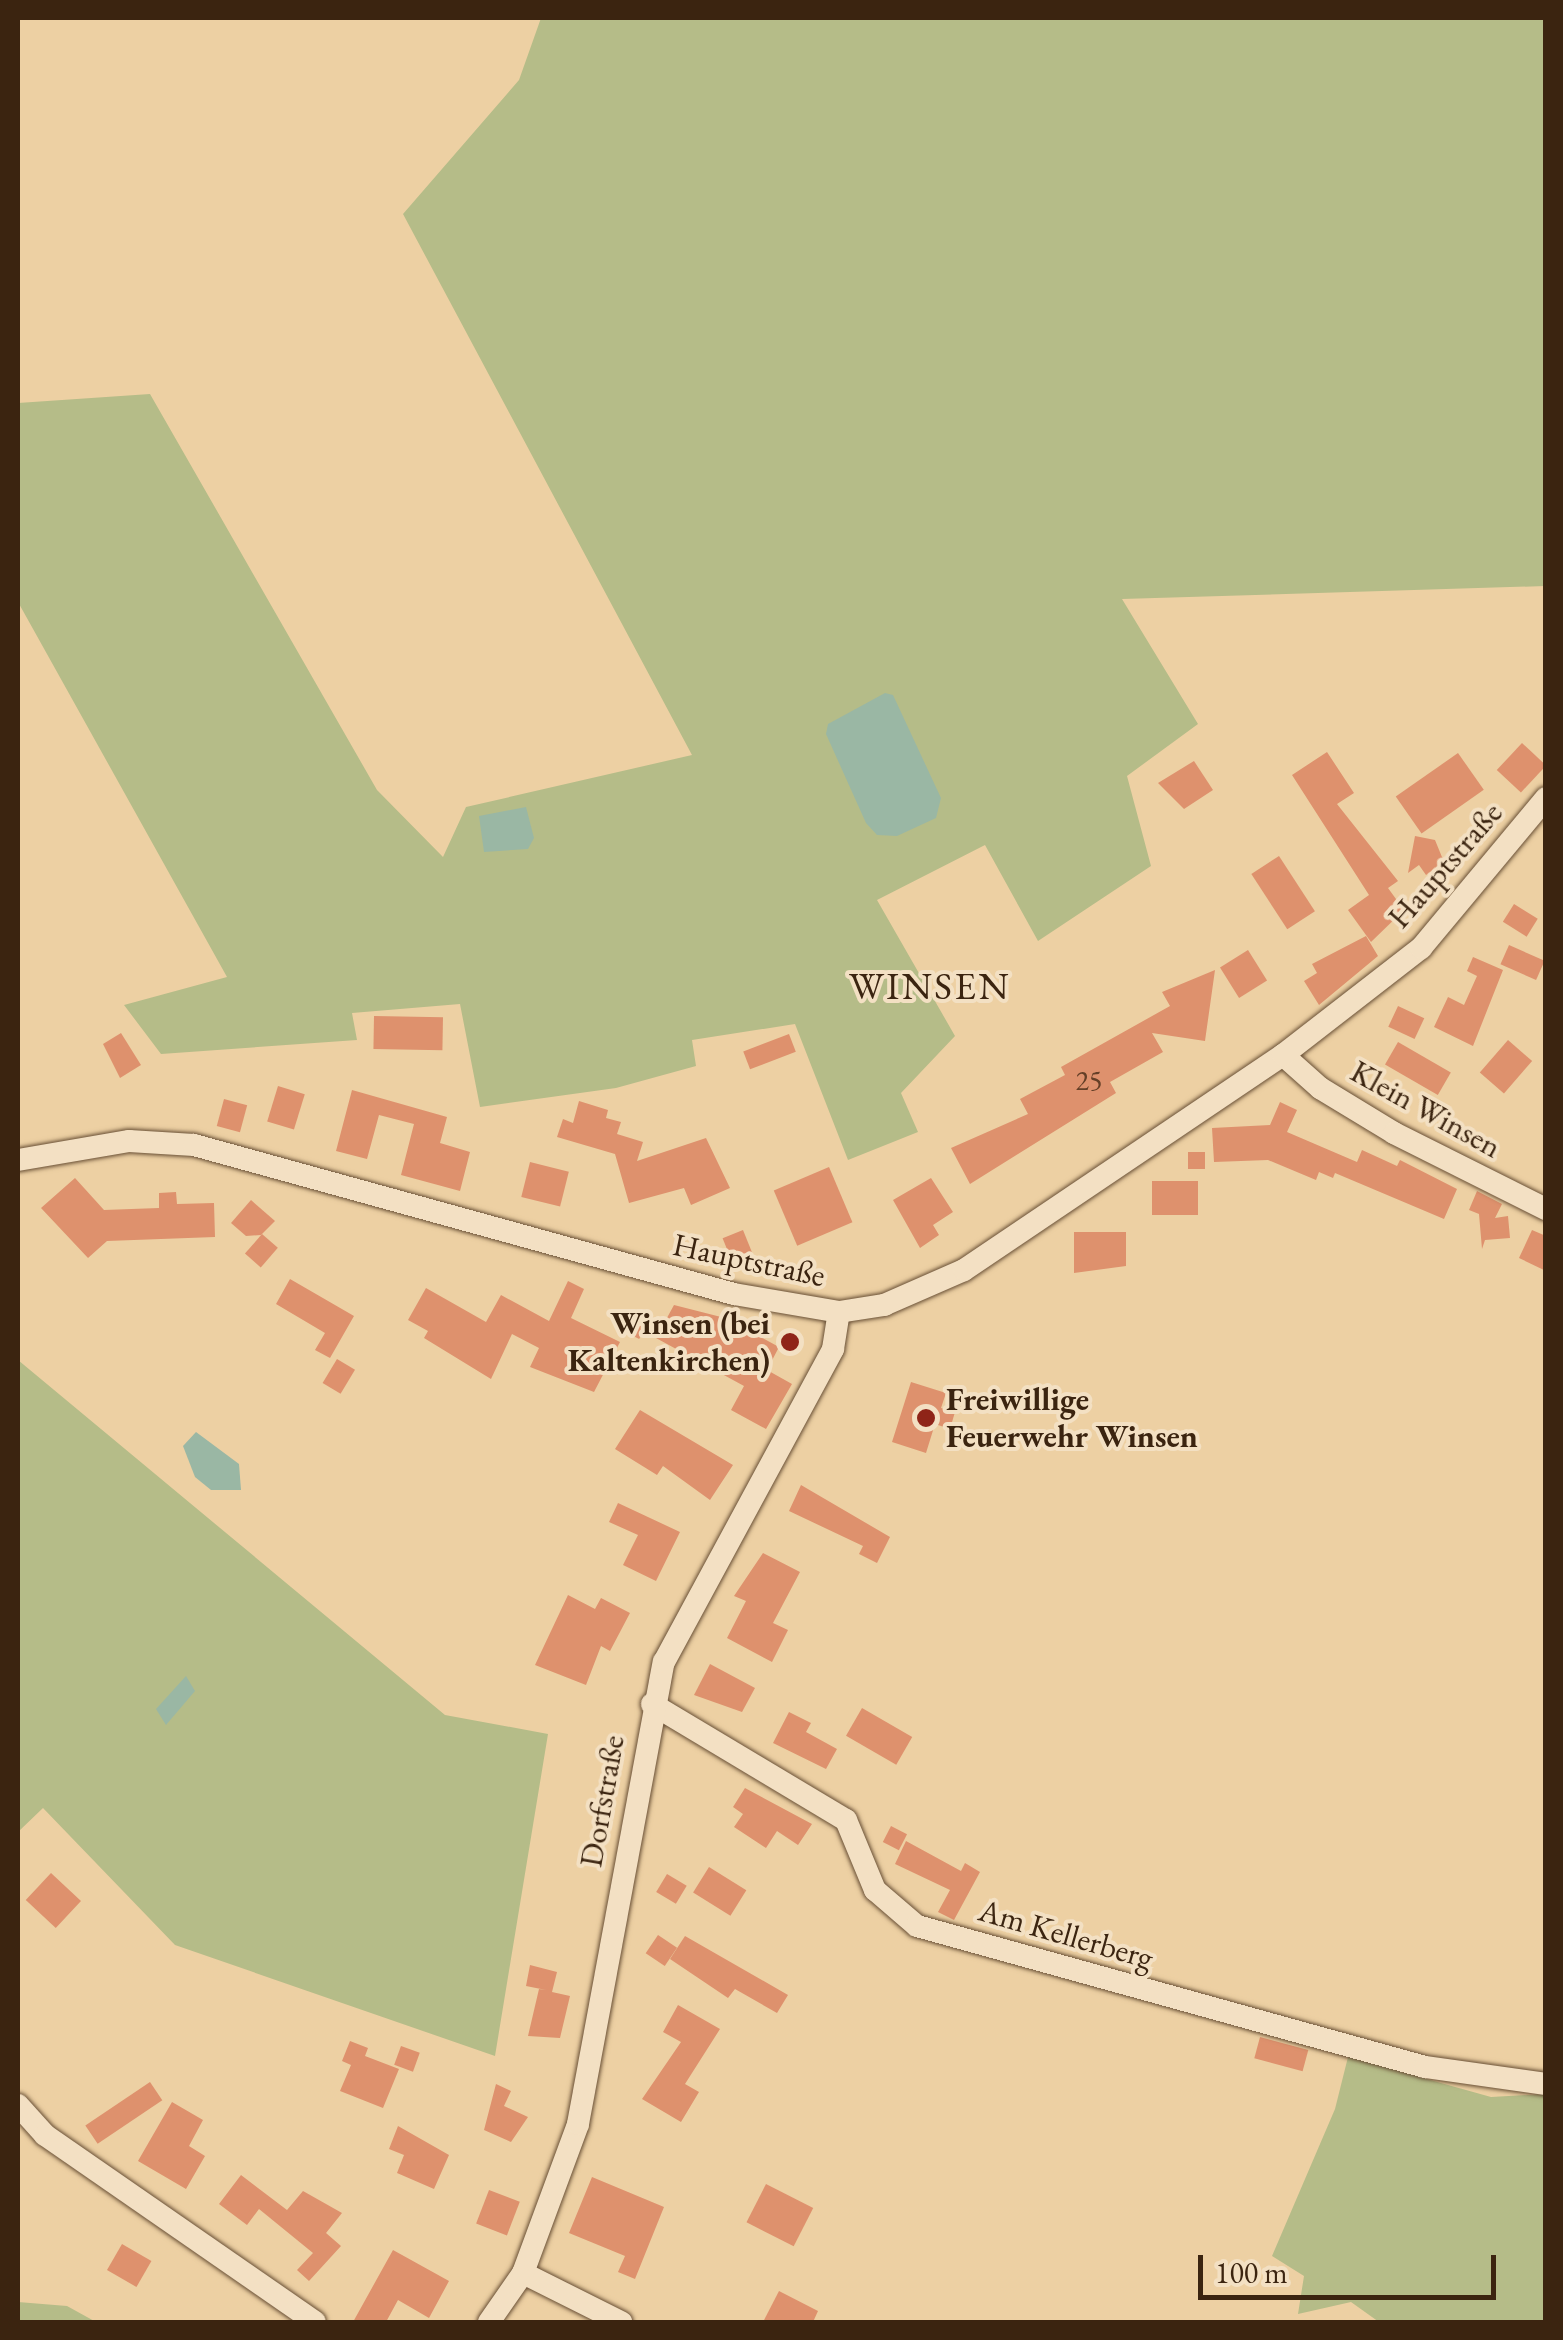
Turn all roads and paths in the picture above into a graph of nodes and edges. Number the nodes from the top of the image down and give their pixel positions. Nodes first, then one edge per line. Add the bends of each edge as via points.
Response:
1 (1546, 798) edge
2 (1283, 1055) junction
3 (18, 1160) edge
4 (1546, 1208) edge
5 (838, 1312) junction
6 (652, 1704) junction
7 (1546, 2084) edge
8 (18, 2104) edge
9 (523, 2273) junction
10 (315, 2322) edge
11 (489, 2322) edge
12 (621, 2322) edge

1 - 2 street, Hauptstraße via 1421,948
2 - 4 street, Klein Winsen via 1320,1088 1394,1132
2 - 5 street, Hauptstraße via 964,1270 923,1292
3 - 5 street, Hauptstraße via 129,1142 194,1144 734,1294
5 - 6 street, Dorfstraße via 833,1349 664,1662
6 - 7 street, Am Kellerberg via 846,1820 875,1890 916,1926 1425,2067
6 - 9 street, Dorfstraße via 578,2124
8 - 10 street via 45,2135
9 - 11 street, Dorfstraße
9 - 12 street

